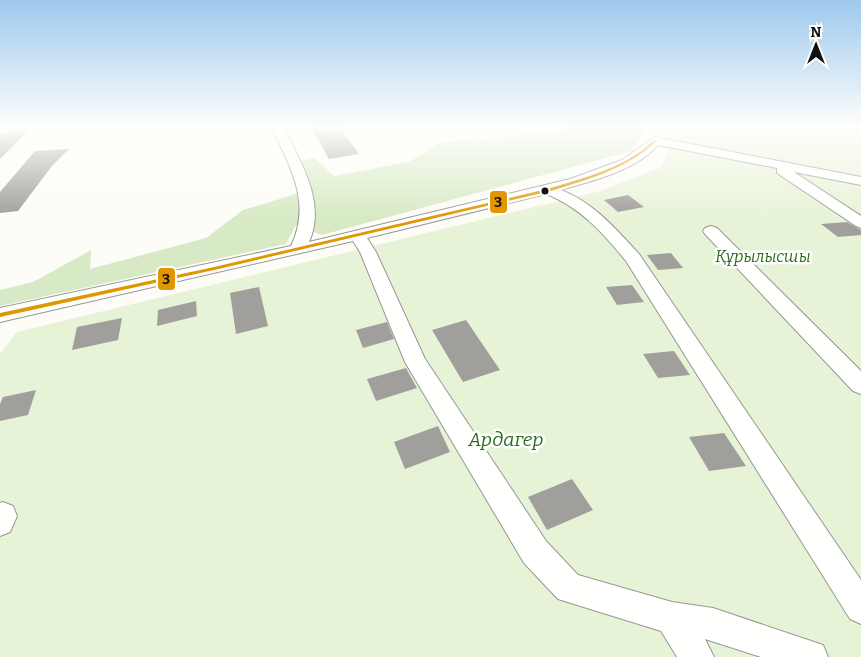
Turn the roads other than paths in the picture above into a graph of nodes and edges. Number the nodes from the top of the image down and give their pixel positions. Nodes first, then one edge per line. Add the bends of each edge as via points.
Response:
1 (291, 157) edge
2 (638, 157) edge
3 (740, 157) edge
4 (774, 165) junction
5 (861, 181) edge
6 (546, 188) junction
7 (861, 223) edge
8 (711, 231) dead end
9 (358, 236) junction
10 (297, 250) junction
11 (0, 315) edge
12 (861, 385) edge
13 (861, 608) edge
14 (672, 618) junction
15 (697, 657) edge
16 (811, 657) edge

1 - 10 street via 306,189 309,211 306,235
2 - 6 street via 622,165
3 - 4 street
4 - 5 street
4 - 7 street
6 - 9 street
6 - 13 street via 560,193 598,218 633,258
8 - 12 street
9 - 10 street
9 - 14 street via 416,362 535,552 569,588
10 - 11 street
14 - 15 street
14 - 16 street via 713,624

